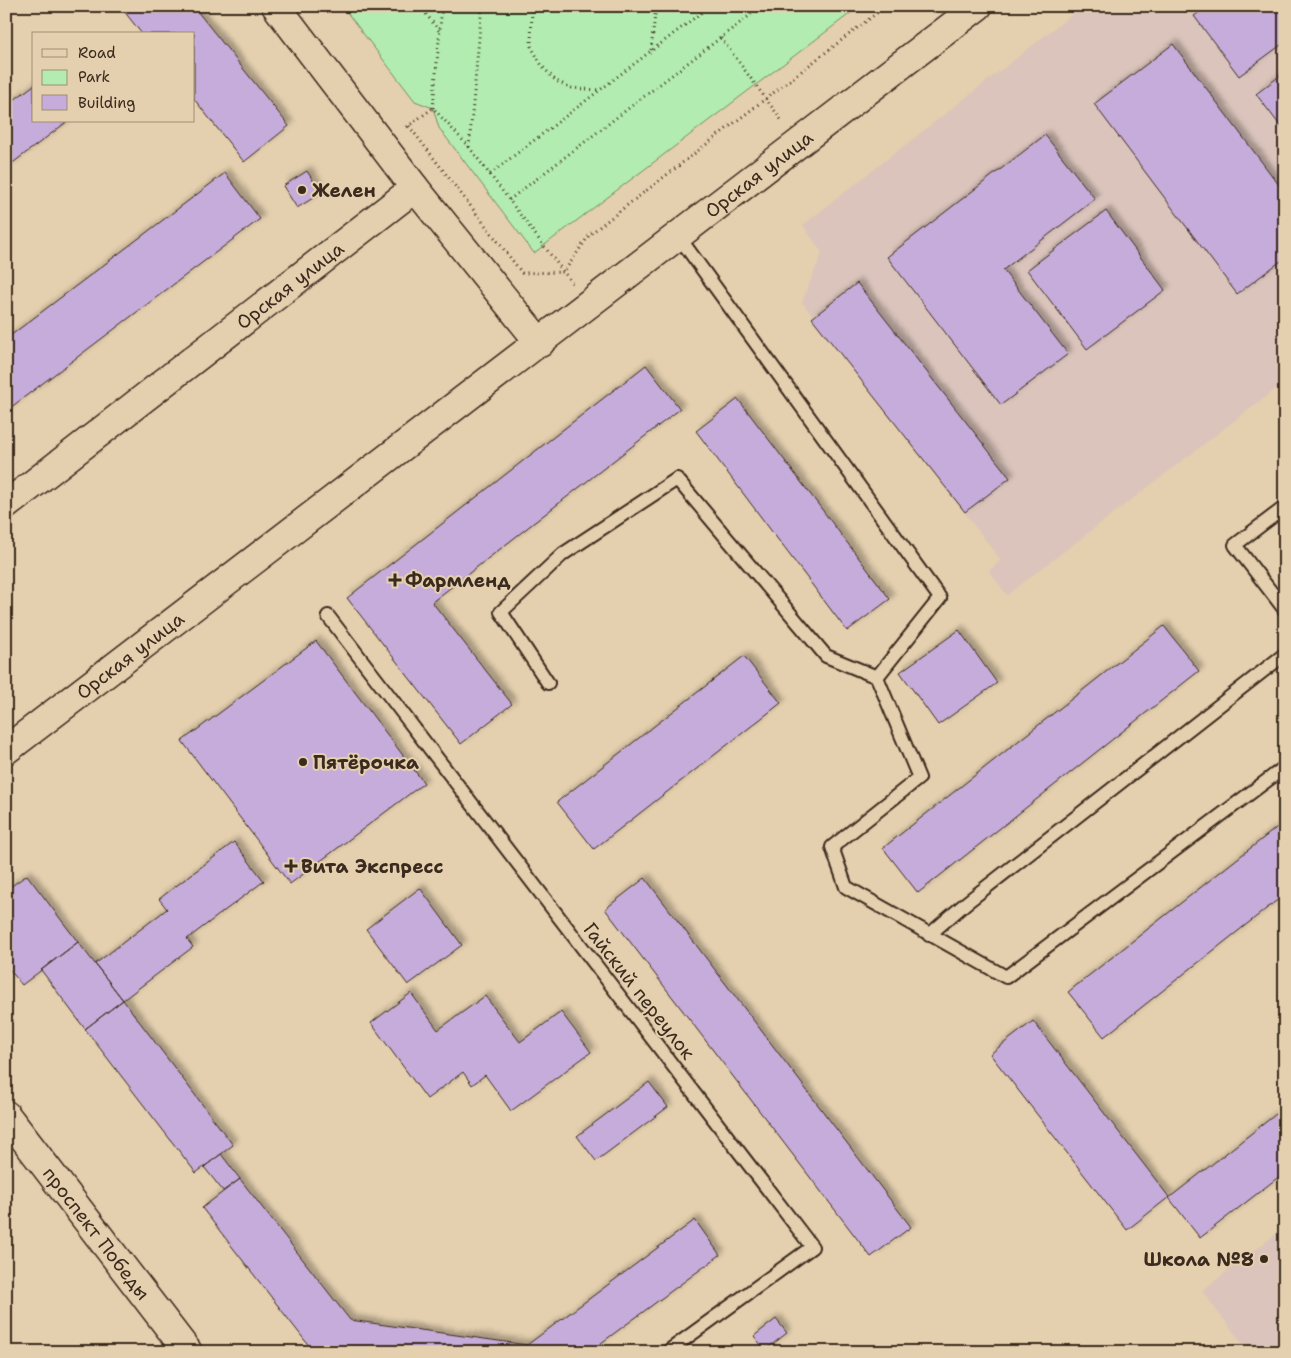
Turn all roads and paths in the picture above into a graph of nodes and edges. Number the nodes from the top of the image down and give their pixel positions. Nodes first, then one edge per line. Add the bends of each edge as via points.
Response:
1 (276, 6) edge
2 (420, 6) edge
3 (442, 6) edge
4 (482, 6) edge
5 (532, 6) edge
6 (656, 6) edge
7 (710, 6) edge
8 (762, 6) edge
9 (886, 6) edge
10 (978, 6) edge
11 (439, 32) junction
12 (721, 38) junction
13 (651, 51) junction
14 (600, 90) junction
15 (766, 99) junction
16 (433, 108) junction
17 (409, 126) junction
18 (800, 144) junction
19 (383, 146) junction
20 (469, 147) junction
21 (490, 174) junction
22 (415, 188) junction
23 (509, 200) junction
24 (679, 237) junction
25 (564, 272) junction
26 (589, 305) junction
27 (540, 343) junction
28 (6, 505) edge
29 (1285, 508) edge
30 (1285, 610) edge
31 (328, 616) dead end
32 (1285, 654) edge
33 (877, 677) junction
34 (548, 683) dead end
35 (6, 750) edge
36 (1285, 767) edge
37 (929, 935) junction
38 (6, 1115) edge
39 (188, 1352) edge
40 (667, 1352) edge

1 - 19 street
2 - 11 path
3 - 11 path
4 - 20 path
5 - 14 path via 531,46 542,66 556,81 572,88
6 - 13 path
7 - 13 path
8 - 12 path
9 - 15 path
10 - 18 street, Орская улица
11 - 16 path
12 - 15 path
12 - 23 path
13 - 14 path
14 - 21 path
15 - 18 path
15 - 25 path via 590,234
16 - 17 path
16 - 20 path
17 - 19 path
17 - 25 path via 522,273
18 - 24 street, Орская улица
19 - 22 street
20 - 21 path
21 - 23 path
22 - 27 street
22 - 28 street, Орская улица
23 - 25 path
24 - 26 street, Орская улица
24 - 33 lane via 940,598
25 - 26 path
26 - 27 street, Орская улица
27 - 35 street, Орская улица
29 - 30 lane via 1235,545
31 - 40 lane, Гайский переулок via 812,1247
32 - 37 lane
33 - 34 lane via 826,656 677,479 563,554 501,612
33 - 37 lane via 919,778 832,847 846,887
36 - 37 lane via 1006,977
38 - 39 street, проспект Победы

